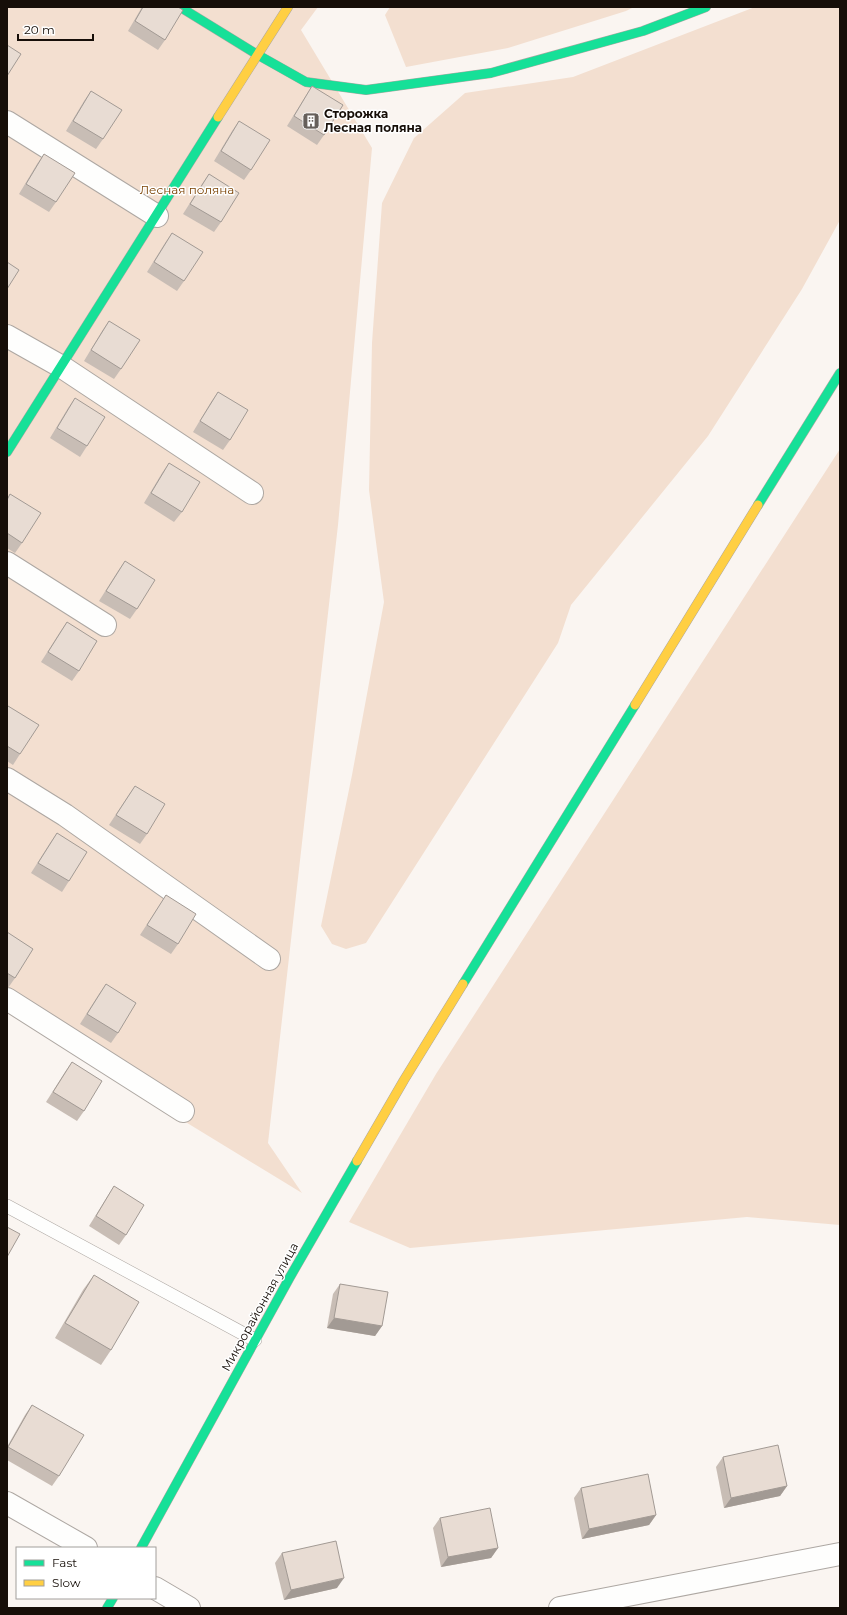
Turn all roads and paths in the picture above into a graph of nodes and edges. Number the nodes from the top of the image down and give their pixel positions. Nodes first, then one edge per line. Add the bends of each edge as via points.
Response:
1 (180, 7) edge
2 (288, 7) edge
3 (706, 7) edge
4 (258, 55) junction
5 (7, 122) edge
6 (157, 216) junction
7 (7, 336) edge
8 (62, 368) junction
9 (840, 373) edge
10 (7, 452) edge
11 (252, 493) dead end
12 (7, 562) edge
13 (105, 625) dead end
14 (7, 779) edge
15 (269, 959) dead end
16 (7, 999) edge
17 (183, 1111) dead end
18 (7, 1206) edge
19 (255, 1340) junction
20 (7, 1502) edge
21 (84, 1547) edge
22 (142, 1547) edge
23 (840, 1554) edge
24 (156, 1589) edge
25 (112, 1599) edge
26 (108, 1608) edge
27 (190, 1608) edge
28 (560, 1608) edge

1 - 4 street
2 - 4 street
3 - 4 street via 643,31 491,73 366,90 306,82
4 - 6 street
5 - 6 street
6 - 8 street
7 - 8 street
8 - 10 street
8 - 11 street
9 - 19 street, Микрорайонная улица via 404,1080
12 - 13 street
14 - 15 street via 65,815
16 - 17 street
18 - 19 lane
19 - 22 street, Микрорайонная улица
20 - 21 street
23 - 28 street
24 - 27 street
25 - 26 street

